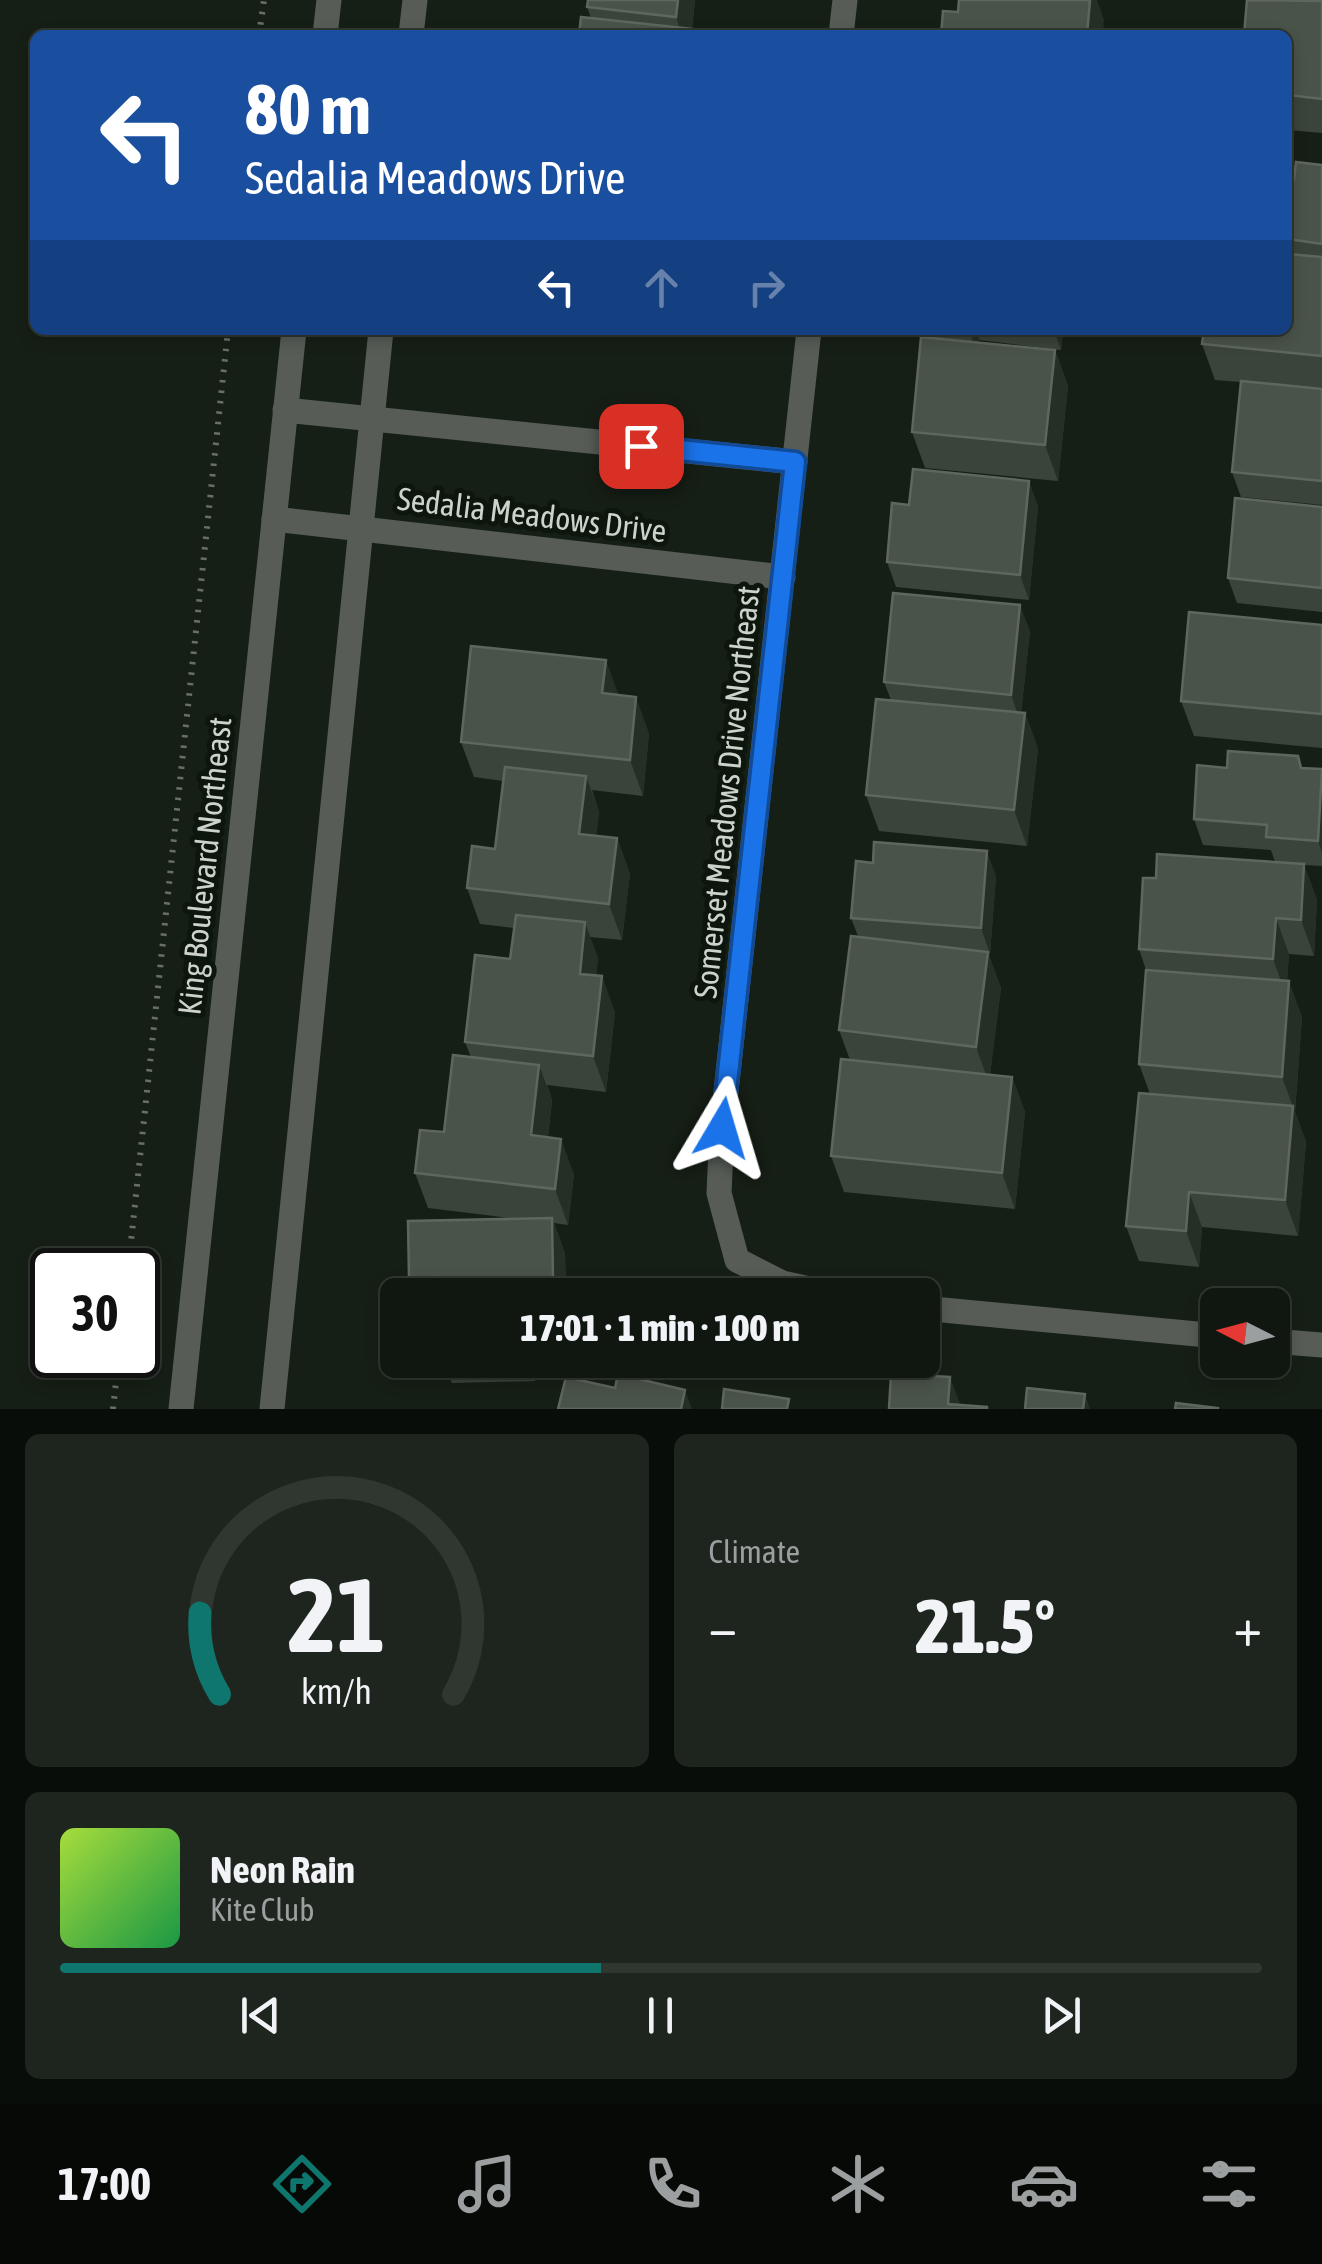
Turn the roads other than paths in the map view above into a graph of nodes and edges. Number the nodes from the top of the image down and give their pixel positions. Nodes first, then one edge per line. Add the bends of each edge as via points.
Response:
1 (329, 0) edge
2 (415, 0) edge
3 (844, 0) edge
4 (326, 30) edge
5 (412, 30) edge
6 (841, 30) edge
7 (293, 335) edge
8 (380, 335) edge
9 (809, 335) edge
10 (285, 410) junction
11 (372, 418) junction
12 (795, 462) junction
13 (274, 518) junction
14 (359, 528) junction
15 (783, 577) junction
16 (772, 1278) edge
17 (940, 1310) edge
18 (1200, 1334) edge
19 (1290, 1342) edge
20 (1322, 1345) edge
21 (182, 1409) edge
22 (272, 1409) edge

1 - 4 street
2 - 5 street
3 - 6 street
7 - 10 street, King Boulevard Northeast
8 - 11 street
9 - 12 street, Somerset Meadows Drive Northeast
10 - 11 street
10 - 13 street, King Boulevard Northeast
11 - 12 street
11 - 14 street
12 - 15 street, Somerset Meadows Drive Northeast
13 - 14 street, Sedalia Meadows Drive
13 - 21 street, King Boulevard Northeast
14 - 15 street, Sedalia Meadows Drive
14 - 22 street
15 - 16 street, Somerset Meadows Drive Northeast via 720,1192 737,1260
17 - 18 street
19 - 20 street

